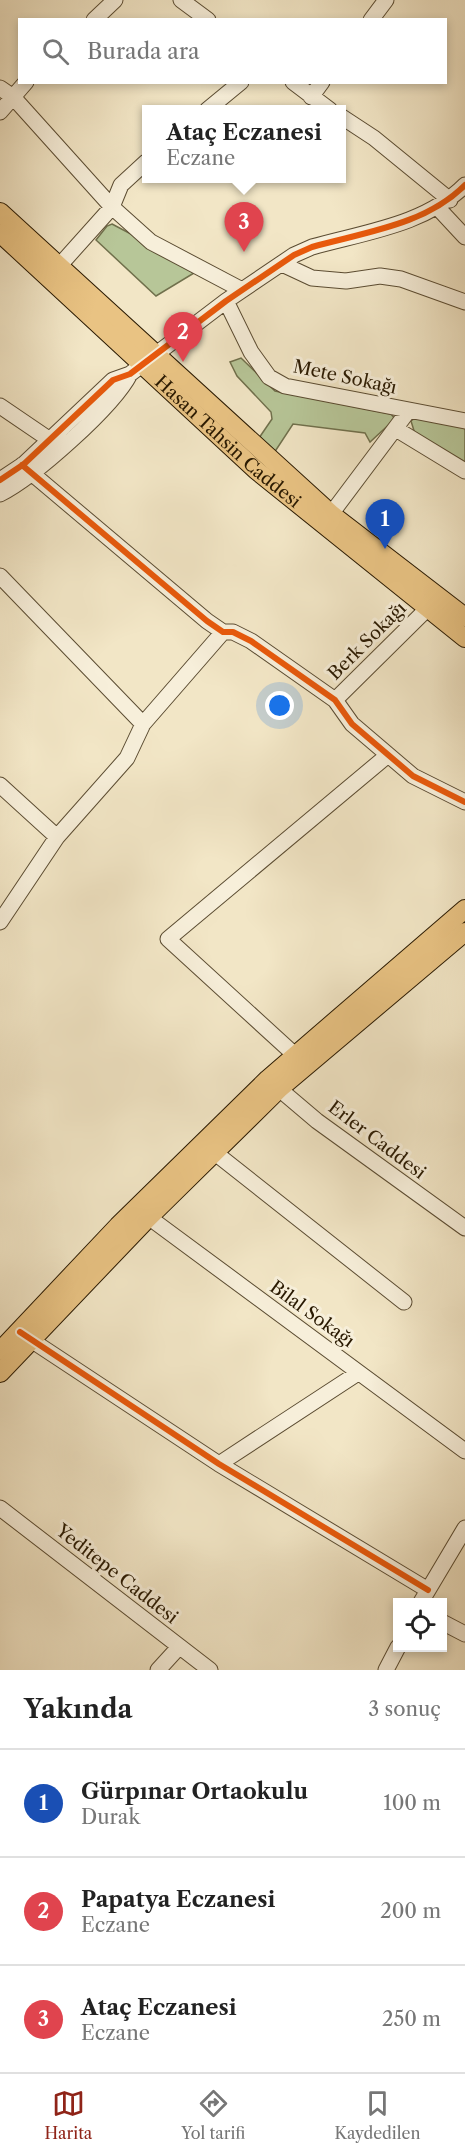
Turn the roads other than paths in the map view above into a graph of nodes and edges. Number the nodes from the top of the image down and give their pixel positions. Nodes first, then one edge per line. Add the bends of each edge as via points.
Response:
1 (115, 0) edge
2 (181, 0) edge
3 (386, 0) edge
4 (96, 18) edge
5 (205, 18) edge
6 (372, 18) edge
7 (22, 84) edge
8 (239, 84) edge
9 (295, 84) edge
10 (321, 84) edge
11 (6, 93) edge
12 (311, 97) junction
13 (213, 105) edge
14 (323, 105) edge
15 (0, 112) edge
16 (346, 120) edge
17 (142, 167) edge
18 (465, 185) edge
19 (444, 204) junction
20 (112, 207) junction
21 (0, 212) edge
22 (0, 233) edge
23 (465, 237) edge
24 (282, 264) junction
25 (60, 265) junction
26 (242, 290) junction
27 (226, 302) junction
28 (465, 302) edge
29 (142, 364) junction
30 (0, 406) edge
31 (409, 410) junction
32 (465, 421) edge
33 (396, 429) junction
34 (50, 440) junction
35 (26, 469) junction
36 (465, 471) edge
37 (0, 480) edge
38 (0, 494) edge
39 (331, 514) junction
40 (0, 576) edge
41 (427, 609) junction
42 (465, 616) edge
43 (223, 632) junction
44 (465, 638) edge
45 (335, 700) junction
46 (143, 724) junction
47 (388, 754) junction
48 (0, 784) edge
49 (465, 802) edge
50 (57, 837) junction
51 (465, 909) edge
52 (0, 922) edge
53 (465, 932) edge
54 (296, 1056) junction
55 (274, 1084) junction
56 (214, 1152) junction
57 (142, 1213) junction
58 (465, 1228) edge
59 (404, 1302) dead end
60 (26, 1336) junction
61 (0, 1351) edge
62 (0, 1373) edge
63 (358, 1373) junction
64 (465, 1451) edge
65 (219, 1464) junction
66 (0, 1508) edge
67 (465, 1528) edge
68 (424, 1596) edge
69 (447, 1625) edge
70 (465, 1634) edge
71 (179, 1647) junction
72 (395, 1652) edge
73 (158, 1670) edge
74 (210, 1670) edge
75 (386, 1670) edge

1 - 4 street
2 - 5 street
3 - 6 street
7 - 11 street
8 - 13 street
9 - 12 street
10 - 12 street
11 - 15 street
11 - 20 street
12 - 14 street
16 - 19 street via 374,138
17 - 20 street via 122,185
18 - 19 street
19 - 23 street
19 - 24 street via 422,217 312,247
20 - 25 street
20 - 26 street via 151,242
21 - 25 main road, Hasan Tahsin Caddesi
22 - 29 main road, Hasan Tahsin Caddesi
24 - 26 street
24 - 28 street via 312,278 401,279
25 - 29 main road, Hasan Tahsin Caddesi
26 - 27 street
27 - 29 street
27 - 31 street, Mete Sokağı via 263,368 285,386
29 - 34 street via 113,380
29 - 35 street via 122,391
29 - 39 main road, Hasan Tahsin Caddesi
29 - 41 main road, Hasan Tahsin Caddesi via 256,470
30 - 34 street
31 - 32 street, Mete Sokağı
31 - 33 street
33 - 36 street
33 - 39 street
34 - 35 street
35 - 37 street
35 - 38 street
35 - 43 street
39 - 42 main road, Hasan Tahsin Caddesi
40 - 46 street
41 - 44 main road, Hasan Tahsin Caddesi
41 - 45 street, Berk Sokağı
43 - 45 street via 250,641
43 - 46 street
45 - 47 street via 352,724
46 - 50 street via 127,758
47 - 49 street via 413,776
47 - 54 street via 168,939
48 - 50 street
50 - 52 street
51 - 54 main road
53 - 55 main road
54 - 55 main road
55 - 56 main road
55 - 57 main road
55 - 58 street, Erler Caddesi
56 - 57 main road
56 - 59 street
57 - 60 main road
57 - 63 street, Bilal Sokağı
60 - 61 main road
60 - 62 main road
60 - 65 street
63 - 64 street, Bilal Sokağı
63 - 65 street
65 - 68 street
66 - 71 street, Yeditepe Caddesi
67 - 68 street
69 - 70 street
71 - 73 street
71 - 74 street, Yeditepe Caddesi
72 - 75 street

